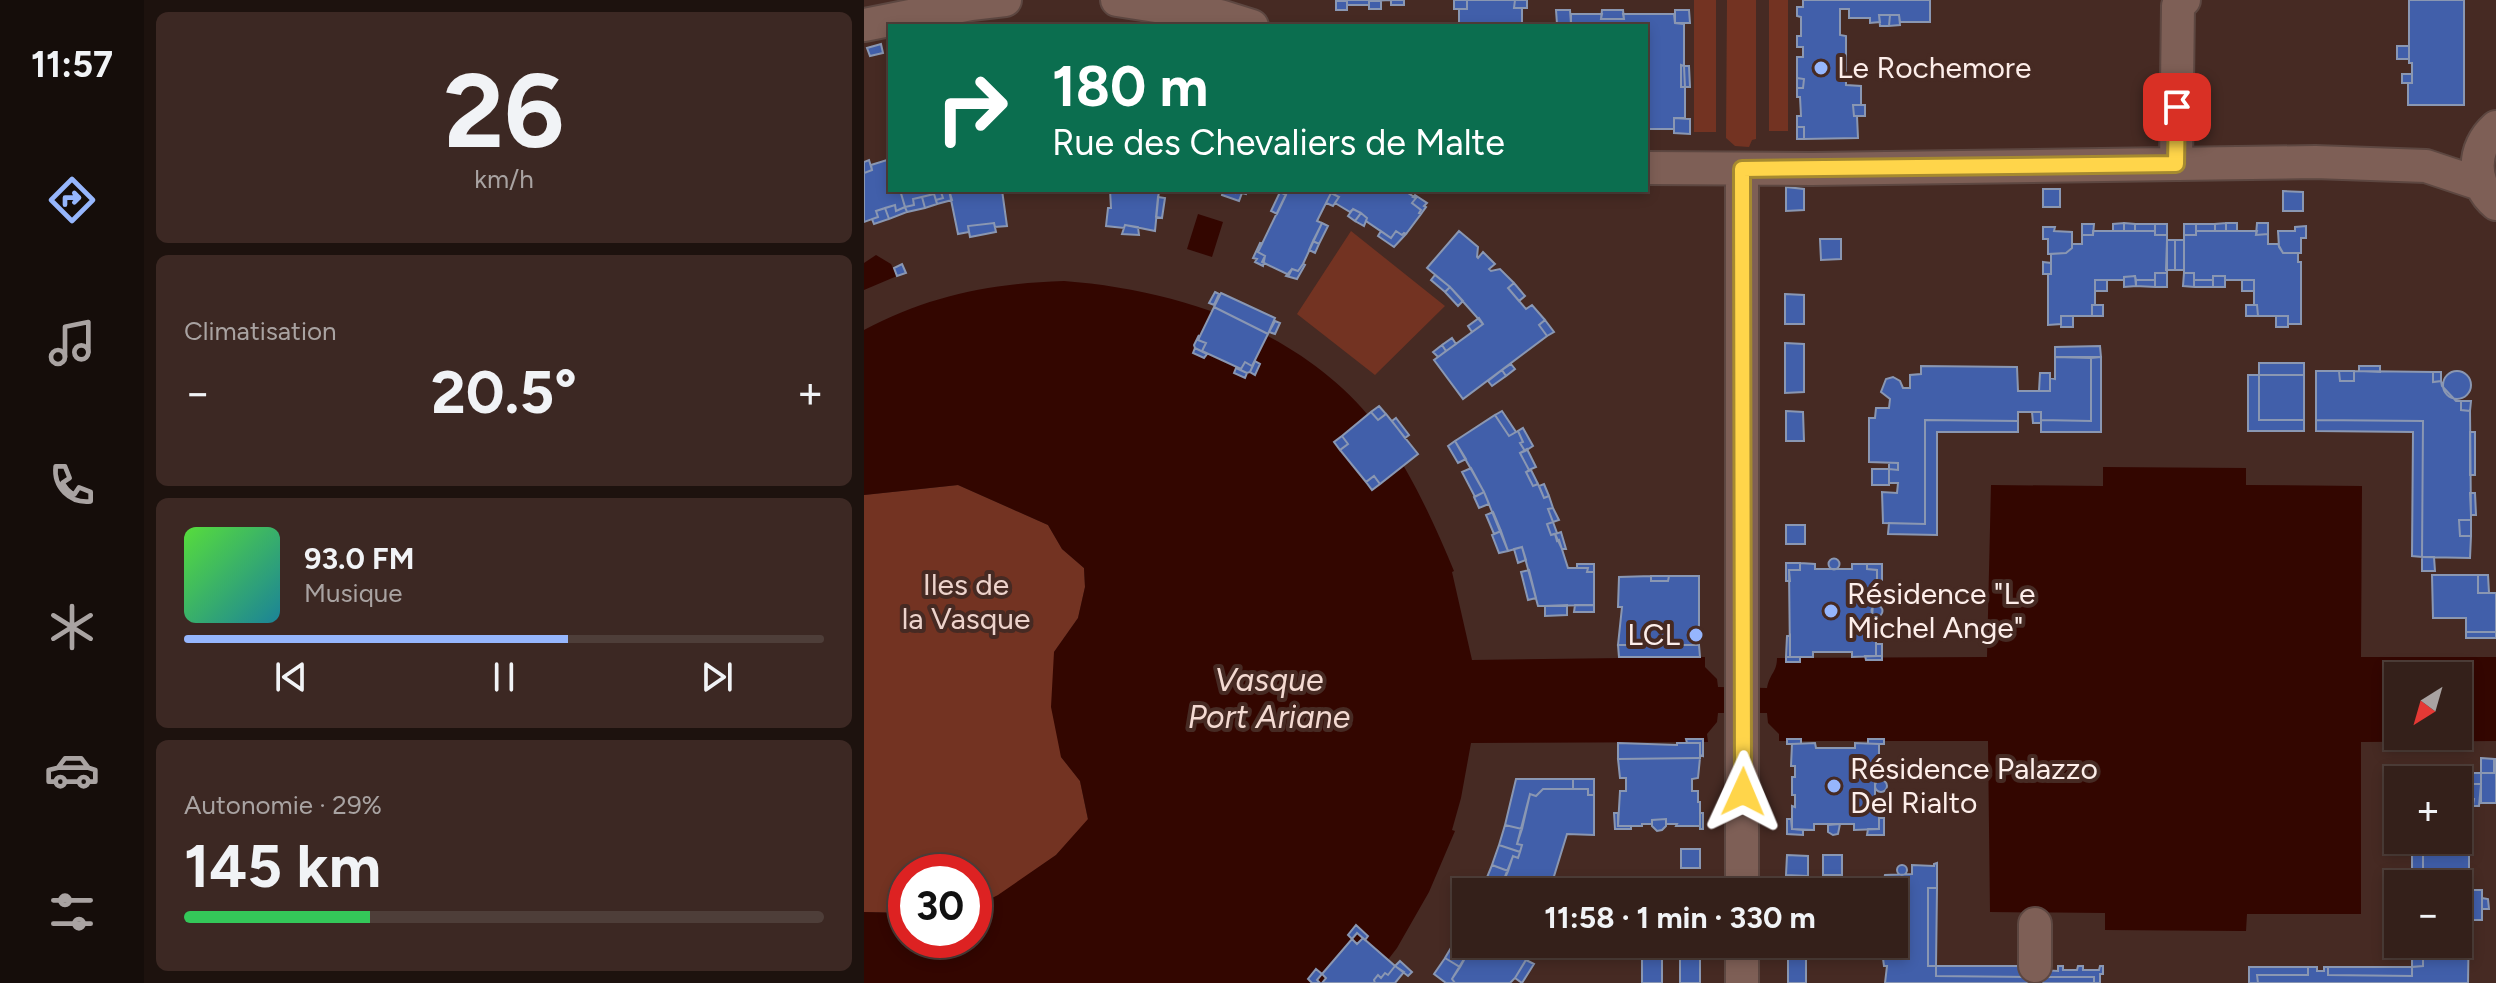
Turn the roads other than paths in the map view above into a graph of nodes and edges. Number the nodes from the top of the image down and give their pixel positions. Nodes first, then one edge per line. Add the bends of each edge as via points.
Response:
1 (1005, 0) edge
2 (1117, 0) edge
3 (2184, 0) edge
4 (1246, 24) edge
5 (864, 25) edge
6 (2489, 135) edge
7 (2176, 164) junction
8 (2426, 166) junction
9 (1648, 168) edge
10 (1742, 169) junction
11 (2488, 194) edge
12 (1742, 878) edge
13 (2035, 924) dead end
14 (1742, 958) edge
15 (2035, 966) dead end
16 (1742, 983) edge

1 - 5 street
2 - 4 street
3 - 7 street via 2178,6
6 - 8 street
6 - 11 street via 2477,170
7 - 8 street
7 - 10 street
8 - 11 street
9 - 10 street
10 - 12 street
13 - 15 street
14 - 16 street

